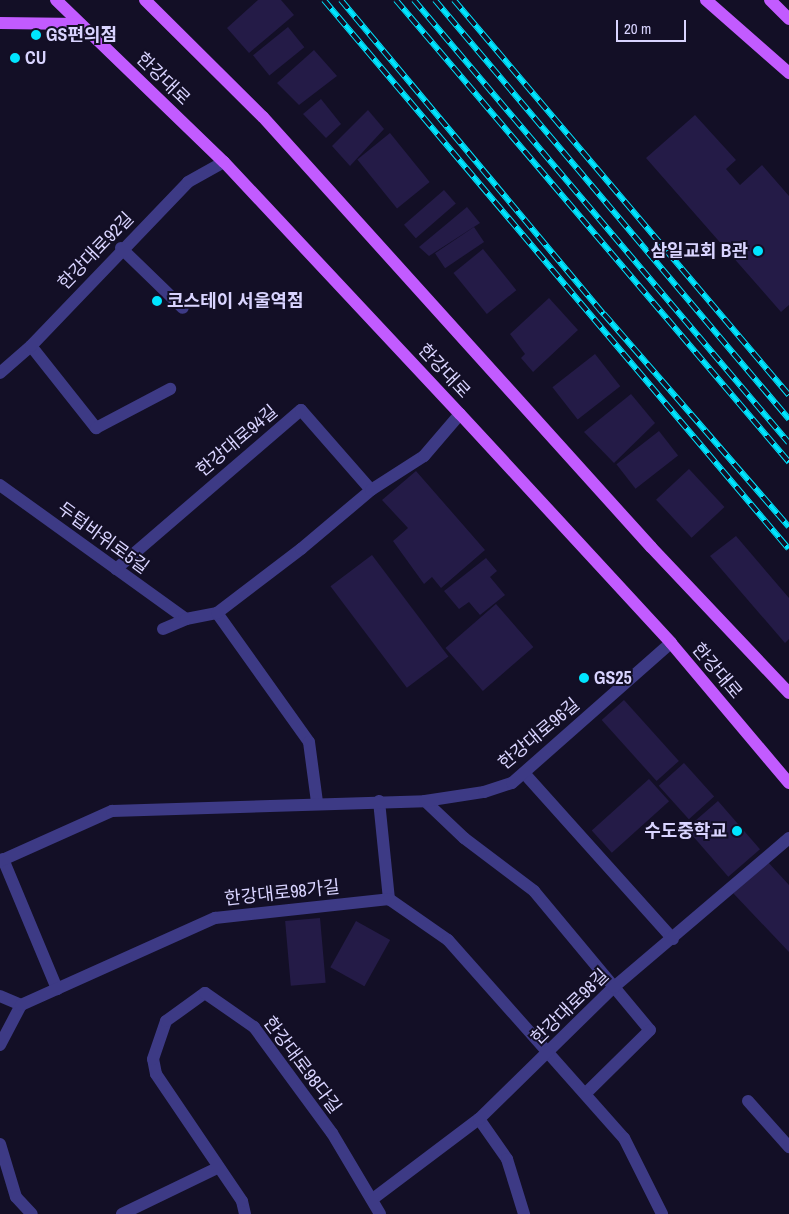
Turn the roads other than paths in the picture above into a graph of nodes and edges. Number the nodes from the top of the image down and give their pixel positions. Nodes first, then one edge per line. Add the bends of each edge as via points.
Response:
1 (56, 0) edge
2 (145, 0) edge
3 (706, 0) edge
4 (771, 0) edge
5 (789, 19) edge
6 (0, 23) edge
7 (80, 24) junction
8 (789, 73) edge
9 (224, 162) junction
10 (121, 248) junction
11 (183, 308) dead end
12 (31, 346) junction
13 (0, 373) edge
14 (170, 389) dead end
15 (460, 414) junction
16 (0, 485) edge
17 (371, 490) junction
18 (116, 569) junction
19 (217, 613) junction
20 (186, 619) junction
21 (163, 629) dead end
22 (671, 643) junction
23 (789, 693) edge
24 (524, 772) junction
25 (789, 783) edge
26 (379, 801) junction
27 (425, 801) junction
28 (317, 802) junction
29 (789, 838) edge
30 (2, 860) edge
31 (389, 899) junction
32 (673, 939) junction
33 (614, 987) junction
34 (57, 989) junction
35 (0, 996) edge
36 (21, 1005) junction
37 (0, 1044) edge
38 (548, 1052) junction
39 (585, 1094) junction
40 (748, 1101) dead end
41 (479, 1119) junction
42 (0, 1144) edge
43 (789, 1147) edge
44 (217, 1168) junction
45 (374, 1198) junction
46 (32, 1214) edge
47 (122, 1214) edge
48 (245, 1214) edge
49 (380, 1214) edge
50 (524, 1214) edge
51 (662, 1214) edge

1 - 7 main road, 한강대로
2 - 23 main road, 한강대로 via 263,117 651,547
3 - 8 main road
4 - 5 main road
6 - 7 main road
7 - 9 main road, 한강대로
9 - 10 street, 한강대로92길 via 188,182
9 - 15 main road, 한강대로
10 - 11 street
10 - 12 street, 한강대로92길
12 - 13 street, 한강대로92길
12 - 14 street via 96,428
15 - 17 street via 424,456
15 - 22 main road, 한강대로
16 - 18 street, 두텁바위로5길
17 - 18 street, 한강대로94길 via 301,410
17 - 19 street
18 - 20 street, 두텁바위로5길
19 - 20 street
19 - 28 street via 309,742
20 - 21 street
22 - 24 street, 한강대로96길
22 - 25 main road, 한강대로
24 - 27 street, 한강대로96길 via 512,783 484,792
24 - 32 street
26 - 27 street, 한강대로96길
26 - 28 street, 한강대로96길
26 - 31 street
27 - 33 street via 464,838 534,890
28 - 30 street, 한강대로96길 via 112,811
29 - 32 street, 한강대로98길
30 - 34 street
31 - 34 street, 한강대로98가길 via 215,918
31 - 38 street via 448,940
32 - 33 street, 한강대로98길
33 - 38 street, 한강대로98길
33 - 39 street via 650,1030
34 - 36 street, 한강대로98가길
35 - 36 street
36 - 37 street
38 - 39 street
38 - 41 street, 한강대로98길
39 - 51 street via 624,1138
40 - 43 street
41 - 45 street, 한강대로98길
41 - 50 street via 508,1159
42 - 46 street via 16,1197
44 - 45 street, 한강대로98다길 via 156,1074 153,1058 166,1021 205,993 254,1027 332,1133
44 - 47 street
44 - 48 street, 한강대로98다길 via 242,1201
45 - 49 street

